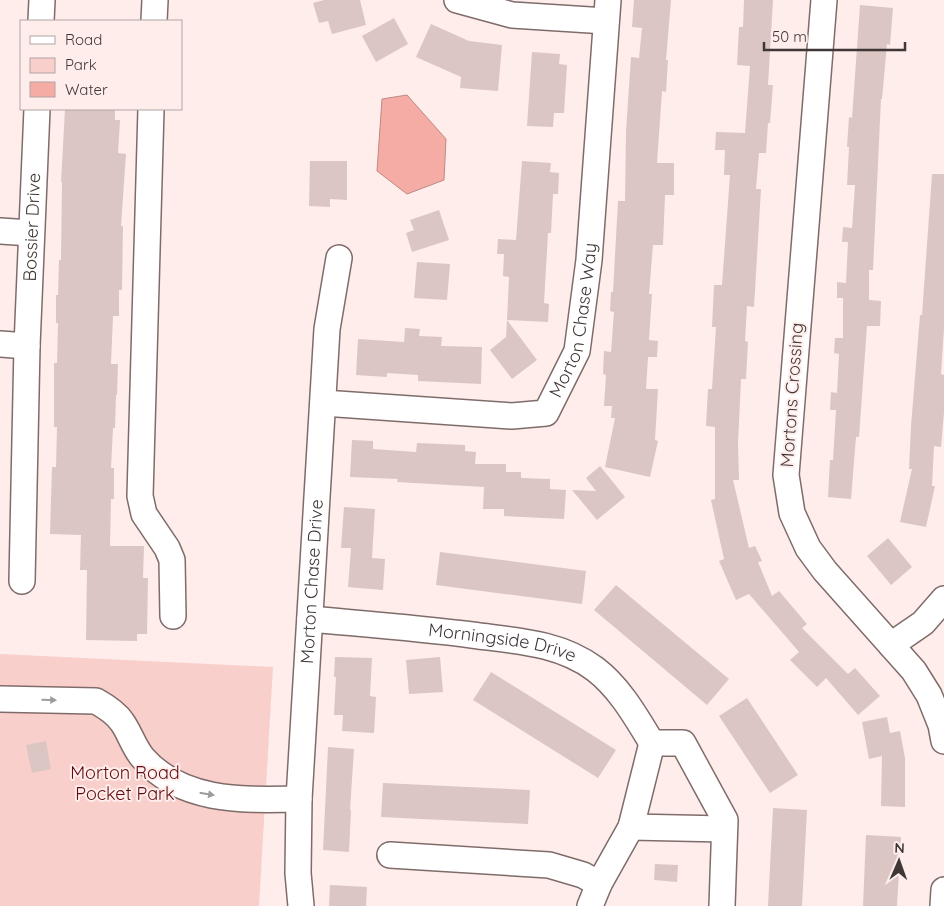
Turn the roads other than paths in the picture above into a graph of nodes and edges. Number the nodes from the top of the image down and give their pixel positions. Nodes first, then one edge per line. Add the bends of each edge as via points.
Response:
1 (42, 0) edge
2 (155, 0) edge
3 (457, 0) edge
4 (824, 0) edge
5 (607, 10) edge
6 (41, 20) edge
7 (154, 20) edge
8 (37, 110) edge
9 (152, 110) edge
10 (0, 231) edge
11 (31, 233) junction
12 (339, 258) dead end
13 (0, 344) edge
14 (27, 346) junction
15 (323, 403) junction
16 (22, 581) dead end
17 (944, 599) edge
18 (173, 616) dead end
19 (310, 619) junction
20 (891, 645) junction
21 (0, 698) edge
22 (944, 742) edge
23 (652, 744) junction
24 (299, 799) junction
25 (631, 827) junction
26 (724, 829) junction
27 (390, 855) dead end
28 (944, 890) edge
29 (595, 895) edge
30 (301, 906) edge
31 (722, 906) edge
32 (943, 906) edge

1 - 6 street
2 - 7 street
3 - 5 street via 512,15
4 - 20 street, Mortons Crossing via 786,476 792,513 808,548
5 - 15 street, Morton Chase Way via 589,260 577,351 546,413 512,416
8 - 11 street, Bossier Drive
9 - 18 street via 140,496 144,514 172,560
10 - 11 street
11 - 14 street, Bossier Drive
12 - 15 street, Morton Chase Drive via 327,329
13 - 14 street
14 - 16 street, Bossier Drive
15 - 19 street, Morton Chase Drive
17 - 20 street via 923,622
19 - 23 street, Morningside Drive via 528,642 571,654 611,684
19 - 24 street, Morton Chase Drive
20 - 22 street, Mortons Crossing via 914,671 929,695
21 -> 24 street via 96,701 122,721 143,758 166,779 193,792 237,799
23 - 25 street
23 - 26 street via 684,743 725,820
24 - 30 street, Morton Chase Drive
25 - 26 street
25 - 29 street
26 - 31 street
27 - 29 street via 549,865 583,874
28 - 32 street

